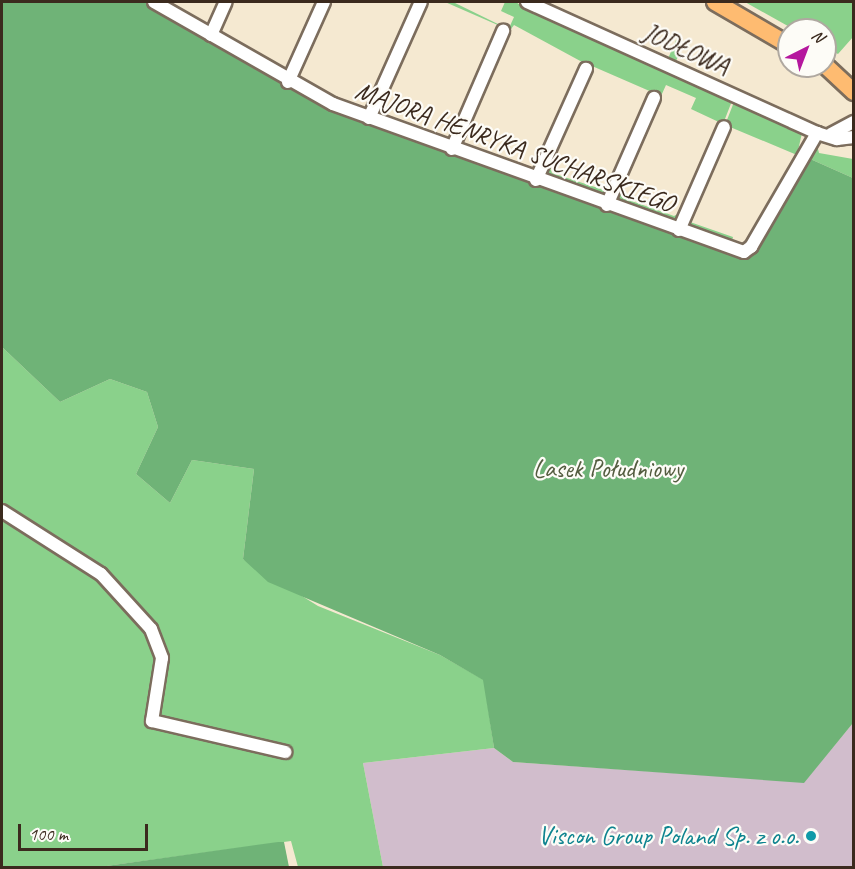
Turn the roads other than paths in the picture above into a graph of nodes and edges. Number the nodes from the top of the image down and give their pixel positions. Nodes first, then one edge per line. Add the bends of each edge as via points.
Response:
1 (154, 2) edge
2 (226, 2) edge
3 (324, 2) edge
4 (421, 2) edge
5 (527, 2) edge
6 (715, 2) edge
7 (503, 31) dead end
8 (211, 35) junction
9 (777, 38) edge
10 (586, 69) dead end
11 (837, 72) edge
12 (837, 76) edge
13 (854, 81) edge
14 (288, 82) junction
15 (854, 92) edge
16 (654, 98) dead end
17 (369, 118) junction
18 (854, 122) edge
19 (724, 127) dead end
20 (822, 134) junction
21 (854, 136) edge
22 (452, 149) junction
23 (536, 180) junction
24 (607, 205) junction
25 (679, 230) junction
26 (2, 511) edge
27 (285, 752) dead end

1 - 8 street, MAJORA HENRYKA SUCHARSKIEGO
2 - 8 street
3 - 14 street
4 - 17 street
5 - 20 street, JODŁOWA
6 - 9 main road
7 - 22 street
8 - 14 street, MAJORA HENRYKA SUCHARSKIEGO
10 - 23 street
11 - 13 main road
12 - 15 main road
14 - 17 street, MAJORA HENRYKA SUCHARSKIEGO
16 - 24 street
17 - 22 street, MAJORA HENRYKA SUCHARSKIEGO
18 - 20 street
19 - 25 street
20 - 21 street
20 - 25 street, MAJORA HENRYKA SUCHARSKIEGO via 747,251
22 - 23 street, MAJORA HENRYKA SUCHARSKIEGO
23 - 24 street, MAJORA HENRYKA SUCHARSKIEGO
24 - 25 street, MAJORA HENRYKA SUCHARSKIEGO
26 - 27 street via 101,574 151,628 162,658 152,721

